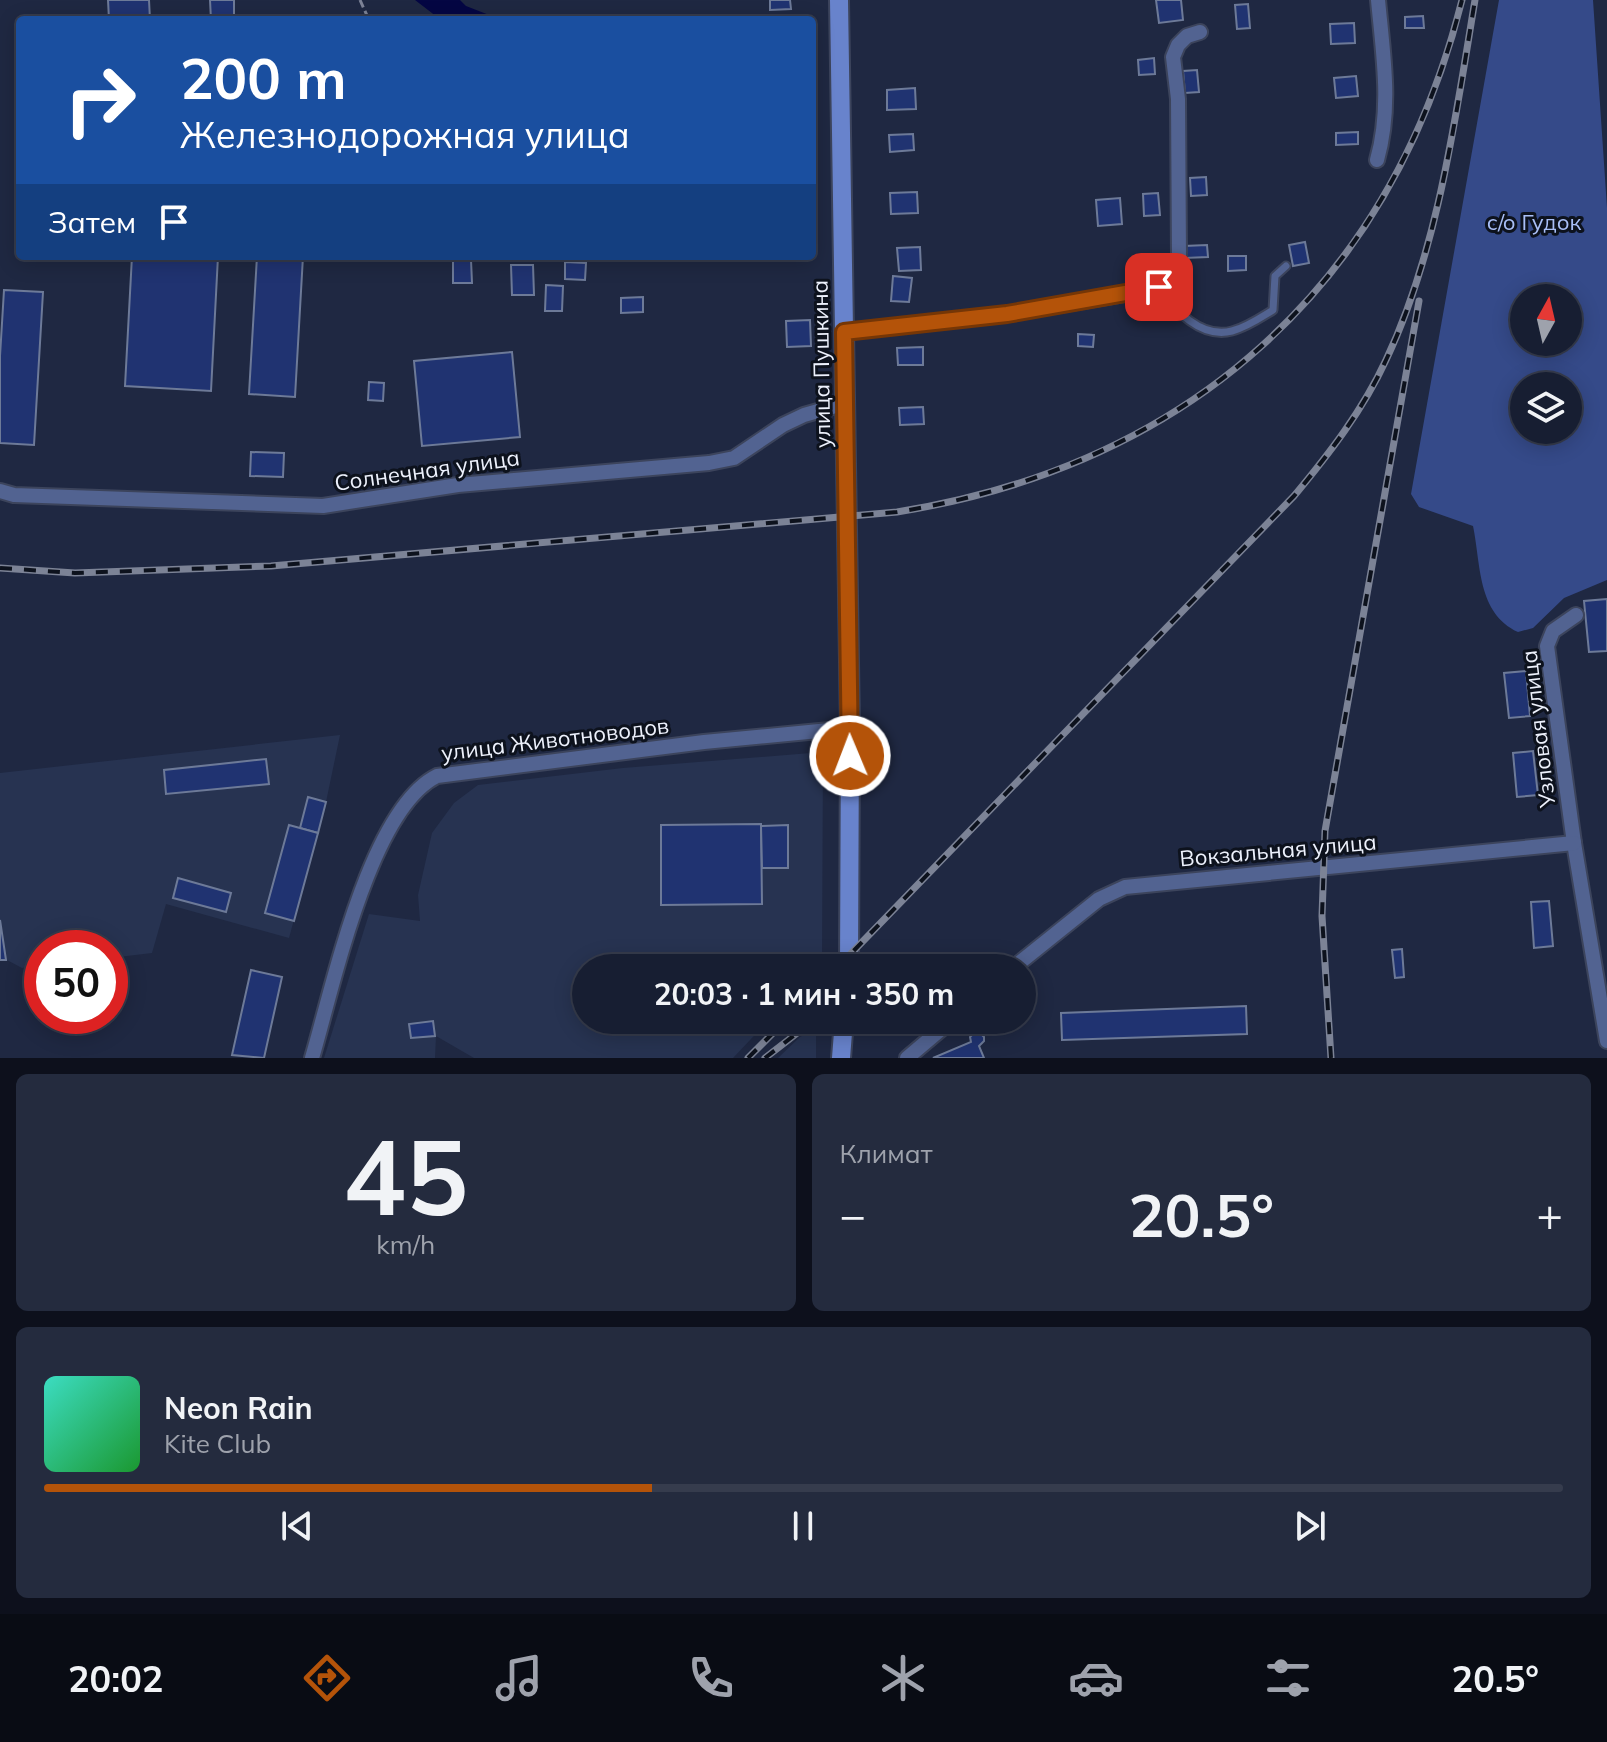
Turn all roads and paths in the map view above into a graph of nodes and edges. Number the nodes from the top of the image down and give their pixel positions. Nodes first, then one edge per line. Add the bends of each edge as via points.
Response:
1 (839, 0) edge
2 (1378, 0) edge
3 (1200, 32) dead end
4 (1377, 160) dead end
5 (1286, 266) dead end
6 (1159, 287) junction
7 (844, 332) junction
8 (846, 403) junction
9 (0, 491) edge
10 (1576, 615) dead end
11 (850, 728) junction
12 (1574, 843) junction
13 (849, 954) edge
14 (1030, 954) edge
15 (843, 1034) edge
16 (935, 1034) edge
17 (1607, 1041) edge
18 (312, 1058) edge
19 (841, 1058) edge
20 (907, 1058) edge

1 - 7 main road, улица Пушкина
2 - 4 street via 1387,95
3 - 6 street via 1187,36 1173,57 1179,258
5 - 6 lane via 1275,276 1273,310 1229,332 1211,331 1178,313
6 - 7 street via 1007,314
7 - 8 main road, улица Пушкина
8 - 9 street, Солнечная улица via 804,415 734,458 709,463 458,485 323,506
8 - 11 main road, улица Пушкина
10 - 12 street, Узловая улица via 1553,631 1547,646
11 - 13 main road, улица Пушкина
11 - 18 street, улица Животноводов via 704,742 428,781 388,828 365,878
12 - 14 street, Вокзальная улица via 1120,888
12 - 17 street, Узловая улица
15 - 19 main road
16 - 20 street

